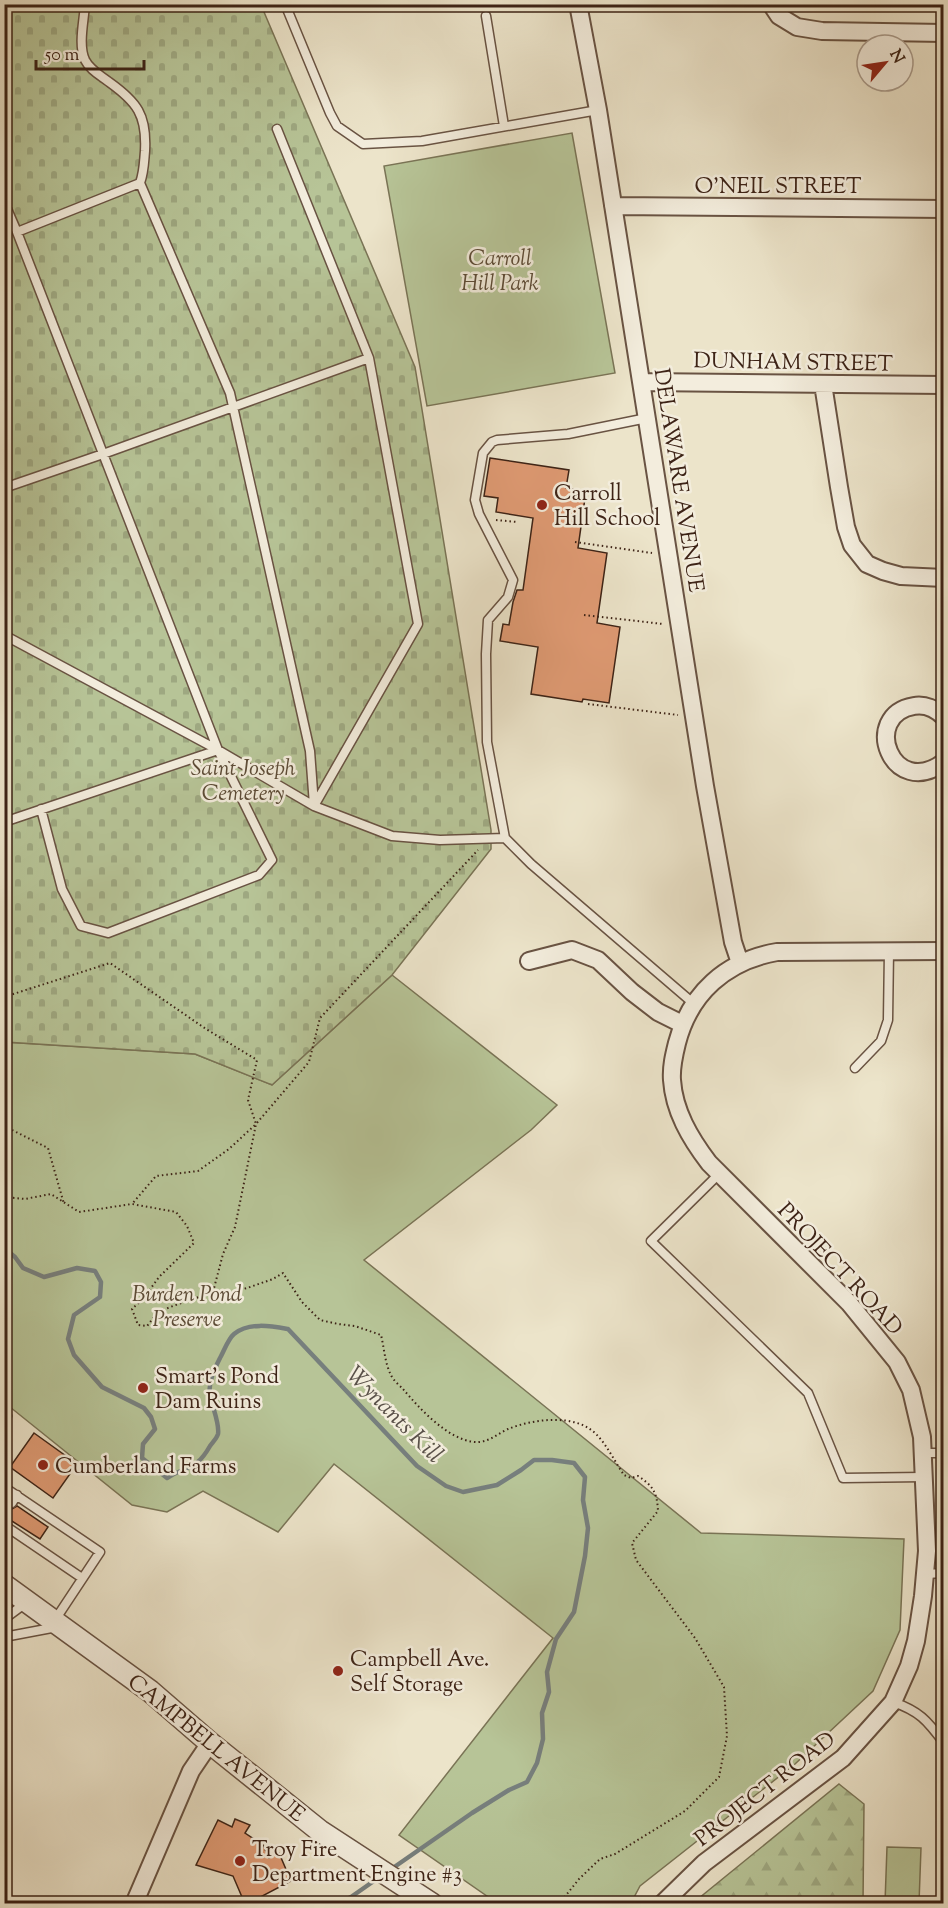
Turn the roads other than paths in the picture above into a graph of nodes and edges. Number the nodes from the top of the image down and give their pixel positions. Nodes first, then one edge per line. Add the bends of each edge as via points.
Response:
1 (85, 4) edge
2 (285, 4) edge
3 (578, 4) edge
4 (771, 4) edge
5 (486, 16) dead end
6 (944, 33) edge
7 (597, 110) junction
8 (504, 126) junction
9 (277, 129) dead end
10 (140, 183) junction
11 (4, 202) edge
12 (613, 206) junction
13 (944, 208) edge
14 (16, 232) junction
15 (369, 358) junction
16 (642, 382) junction
17 (824, 384) junction
18 (944, 385) edge
19 (233, 408) junction
20 (647, 418) junction
21 (103, 454) junction
22 (4, 488) edge
23 (944, 578) edge
24 (4, 635) edge
25 (944, 717) edge
26 (218, 750) junction
27 (941, 766) edge
28 (314, 806) junction
29 (41, 809) junction
30 (4, 822) edge
31 (505, 838) junction
32 (889, 950) junction
33 (944, 951) edge
34 (529, 961) dead end
35 (740, 963) junction
36 (693, 1004) junction
37 (682, 1024) junction
38 (855, 1068) dead end
39 (719, 1174) junction
40 (923, 1453) junction
41 (944, 1453) edge
42 (924, 1477) junction
43 (4, 1487) edge
44 (11, 1526) edge
45 (944, 1573) edge
46 (925, 1574) junction
47 (82, 1578) junction
48 (4, 1585) edge
49 (27, 1601) junction
50 (4, 1618) edge
51 (58, 1623) junction
52 (4, 1637) edge
53 (893, 1702) junction
54 (210, 1743) junction
55 (944, 1743) edge
56 (134, 1904) edge
57 (432, 1904) edge
58 (662, 1904) edge

1 - 10 lane via 85,61 98,76 129,98 144,123
2 - 8 lane via 333,120 363,144 422,141
3 - 7 street, DELAWARE AVENUE
4 - 6 street via 779,16 797,27
5 - 8 lane
7 - 8 lane
7 - 12 street, DELAWARE AVENUE
9 - 15 lane
10 - 14 lane
10 - 19 lane
11 - 14 lane
12 - 13 street, O'NEIL STREET
12 - 16 street, DELAWARE AVENUE
14 - 21 lane
15 - 19 lane
15 - 28 lane via 418,624
16 - 17 street, DUNHAM STREET
16 - 20 street, DELAWARE AVENUE
17 - 18 street, DUNHAM STREET
17 - 23 street via 852,545 867,564 883,571
19 - 21 lane
19 - 28 lane via 310,751
20 - 31 lane via 568,434 497,440 483,453 475,501 513,580 508,597 488,620 486,654 487,742
20 - 35 street, DELAWARE AVENUE via 705,786
21 - 22 lane
21 - 26 lane
24 - 26 lane
25 - 27 street via 929,707 907,708 897,713 886,731 889,753 903,769 925,772
26 - 28 lane
26 - 29 lane
26 - 29 lane via 272,860 259,876 108,933 81,926 62,889
28 - 31 lane via 392,836 440,840
29 - 30 lane
31 - 36 lane
32 - 33 street, PROJECT ROAD
32 - 35 street, PROJECT ROAD via 777,952
32 - 38 lane via 888,1020 881,1041
34 - 37 street via 572,950 598,960 658,1012
35 - 36 street, PROJECT ROAD via 714,979
36 - 37 street, PROJECT ROAD
37 - 39 street, PROJECT ROAD via 672,1063 675,1099 691,1140
39 - 40 street, PROJECT ROAD via 849,1303 897,1362 911,1390
39 - 42 lane via 651,1241 808,1393 843,1478
40 - 41 lane
40 - 42 street, PROJECT ROAD
42 - 46 street, PROJECT ROAD
43 - 47 lane via 14,1499 100,1552
44 - 47 lane
45 - 46 lane
46 - 53 street, PROJECT ROAD via 916,1641
47 - 51 lane
48 - 49 street, CAMPBELL AVENUE
49 - 50 lane
49 - 51 street, CAMPBELL AVENUE
51 - 52 lane
51 - 54 street, CAMPBELL AVENUE via 150,1691
53 - 55 lane via 909,1707 928,1721
53 - 58 street, PROJECT ROAD via 843,1758 704,1863
54 - 56 street via 191,1771
54 - 57 street, CAMPBELL AVENUE via 320,1831

